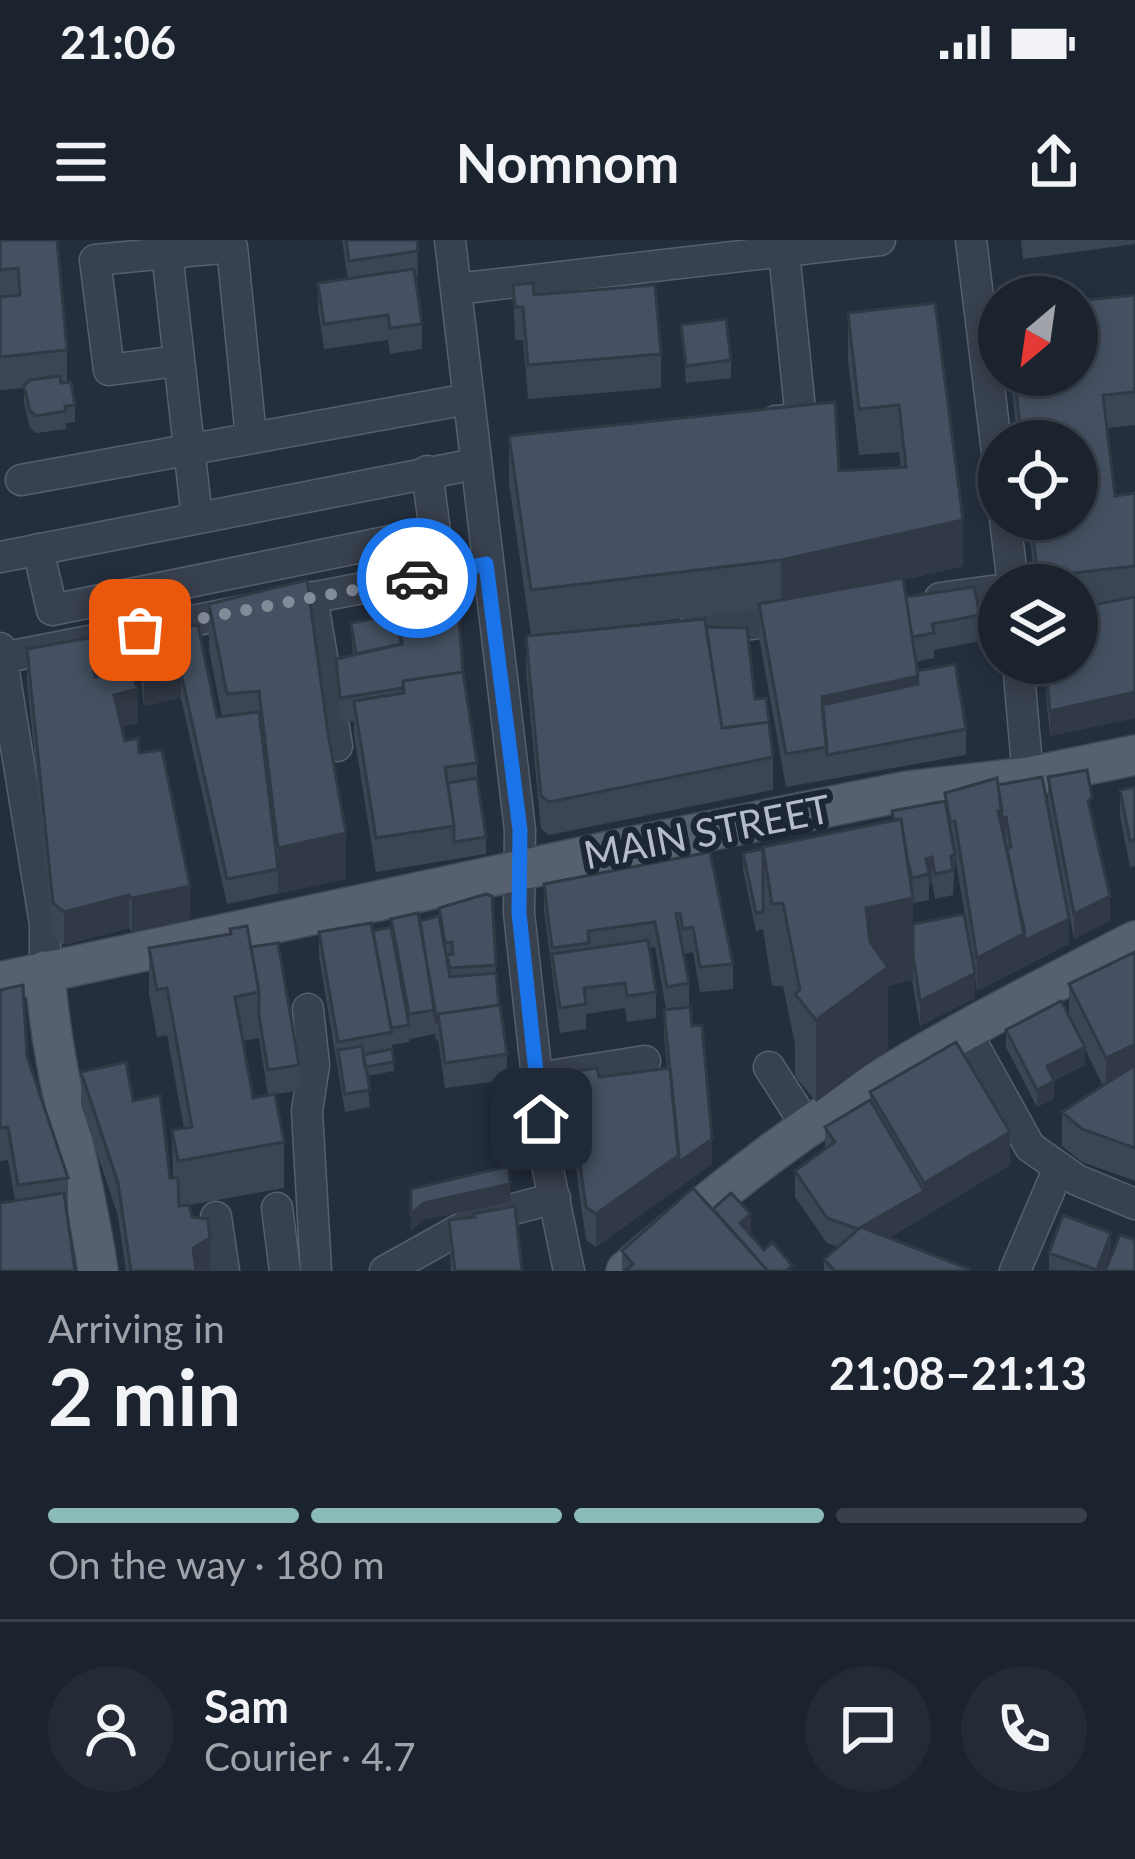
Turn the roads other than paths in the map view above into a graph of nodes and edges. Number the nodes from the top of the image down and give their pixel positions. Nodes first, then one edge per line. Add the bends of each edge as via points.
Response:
1 (450, 240) edge
2 (880, 240) edge
3 (971, 240) edge
4 (784, 252) junction
5 (166, 253) junction
6 (456, 289) junction
7 (177, 362) junction
8 (468, 399) junction
9 (993, 420) edge
10 (740, 425) edge
11 (251, 437) junction
12 (188, 448) junction
13 (475, 464) junction
14 (427, 471) junction
15 (21, 479) dead end
16 (197, 518) junction
17 (38, 549) junction
18 (0, 557) edge
19 (486, 564) junction
20 (978, 593) edge
21 (312, 597) junction
22 (908, 602) edge
23 (817, 615) edge
24 (657, 637) edge
25 (0, 648) edge
26 (1, 658) edge
27 (1020, 684) edge
28 (338, 746) dead end
29 (1135, 755) edge
30 (1028, 777) junction
31 (519, 870) junction
32 (1135, 941) edge
33 (45, 971) junction
34 (0, 982) edge
35 (308, 1009) dead end
36 (965, 1030) junction
37 (645, 1061) dead end
38 (770, 1067) dead end
39 (537, 1078) junction
40 (808, 1128) junction
41 (1058, 1170) junction
42 (555, 1198) junction
43 (1135, 1204) edge
44 (277, 1208) dead end
45 (216, 1217) dead end
46 (98, 1271) edge
47 (224, 1271) edge
48 (285, 1271) edge
49 (316, 1271) edge
50 (385, 1271) edge
51 (569, 1271) edge
52 (626, 1271) edge
53 (1015, 1271) edge

1 - 6 street
2 - 4 street
3 - 9 street
4 - 6 street
4 - 10 street via 801,419
5 - 7 street
5 - 7 street via 95,260 109,370
5 - 11 street via 232,248
6 - 8 street
7 - 12 street
8 - 11 street
8 - 13 street
11 - 12 street
12 - 15 street
12 - 16 street
13 - 14 street
13 - 19 street
14 - 16 street
14 - 17 street via 435,532 52,610
16 - 17 street
17 - 18 street
19 - 21 street
19 - 31 street via 509,657
20 - 22 street
21 - 26 street
21 - 28 street
23 - 24 street
25 - 26 street
26 - 33 street via 45,924
27 - 30 street
29 - 30 main road, MAIN STREET
30 - 31 main road, MAIN STREET via 907,791
31 - 33 main road, MAIN STREET
31 - 39 street
32 - 36 main road
33 - 34 main road, MAIN STREET
33 - 46 main road
35 - 49 street
36 - 40 main road
36 - 41 street via 1030,1147
37 - 39 street
38 - 40 street
39 - 42 street
40 - 52 main road
41 - 43 street
41 - 53 street
42 - 50 street via 480,1218
42 - 51 street
44 - 48 street
45 - 47 street

